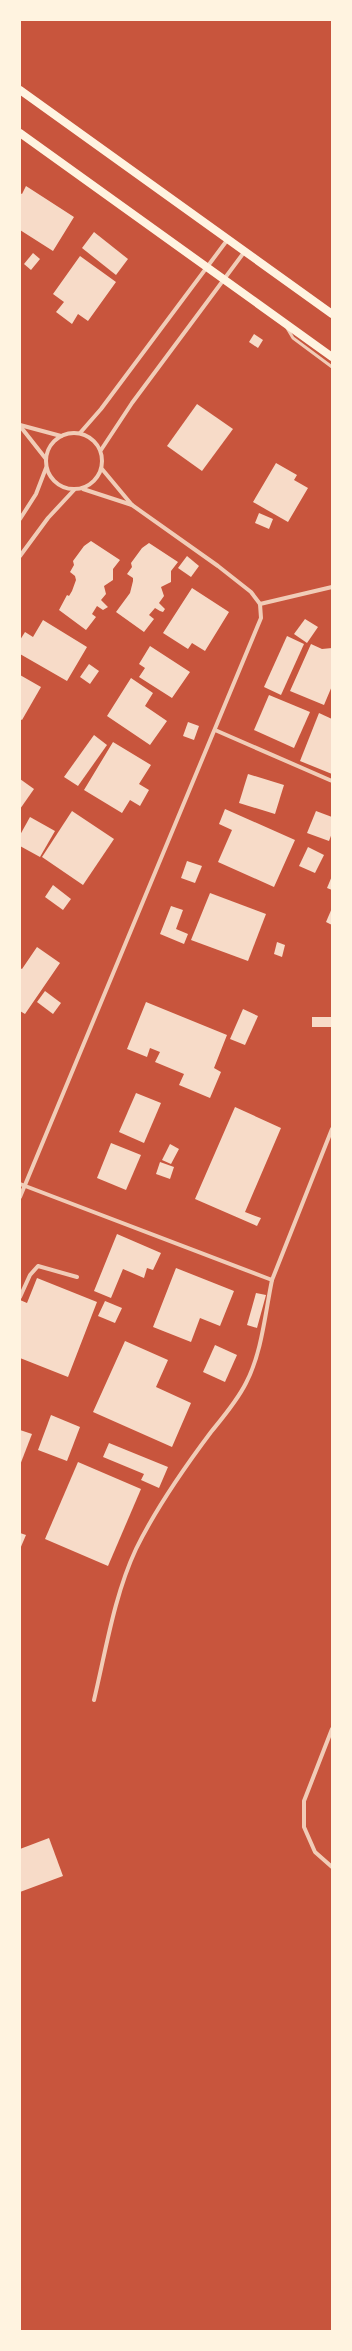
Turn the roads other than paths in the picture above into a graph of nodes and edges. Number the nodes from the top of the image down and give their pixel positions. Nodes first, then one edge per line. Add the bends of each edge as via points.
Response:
1 (20, 90) edge
2 (20, 133) edge
3 (228, 239) junction
4 (245, 252) junction
5 (207, 268) junction
6 (224, 280) junction
7 (332, 314) edge
8 (287, 325) junction
9 (332, 357) edge
10 (332, 367) edge
11 (20, 426) edge
12 (80, 433) junction
13 (61, 436) junction
14 (101, 450) junction
15 (46, 459) junction
16 (47, 468) junction
17 (102, 469) junction
18 (83, 489) junction
19 (74, 490) junction
20 (132, 505) junction
21 (20, 519) edge
22 (20, 556) edge
23 (332, 587) edge
24 (260, 604) junction
25 (215, 730) junction
26 (332, 781) edge
27 (332, 1129) edge
28 (20, 1184) edge
29 (25, 1186) junction
30 (20, 1197) edge
31 (77, 1277) dead end
32 (272, 1280) junction
33 (20, 1297) edge
34 (94, 1700) dead end
35 (332, 1729) edge
36 (332, 1867) edge

1 - 3 main road
2 - 5 main road
3 - 4 main road
3 - 5 street
4 - 6 street
4 - 7 main road
5 - 6 main road
5 - 12 street via 101,409
6 - 8 main road
6 - 14 street via 132,403
8 - 9 main road
8 - 10 lane via 293,338
11 - 13 street
11 - 15 street
12 - 13 street
12 - 14 street via 88,436
13 - 15 street via 48,449
14 - 17 street
15 - 16 street
16 - 19 street via 56,484
16 - 21 street via 36,494
17 - 18 street via 98,477
17 - 20 street
18 - 19 street
18 - 20 street
19 - 22 street via 48,518
20 - 24 street via 218,566 251,592
23 - 24 street
24 - 25 street via 261,618
25 - 26 street
25 - 29 street
27 - 32 street
28 - 29 street
29 - 30 street
29 - 32 street
31 - 33 street via 38,1266 30,1275
32 - 34 street via 254,1366 246,1382 231,1408 211,1432 160,1507 136,1550 118,1599
35 - 36 street via 304,1801 304,1827 315,1852

